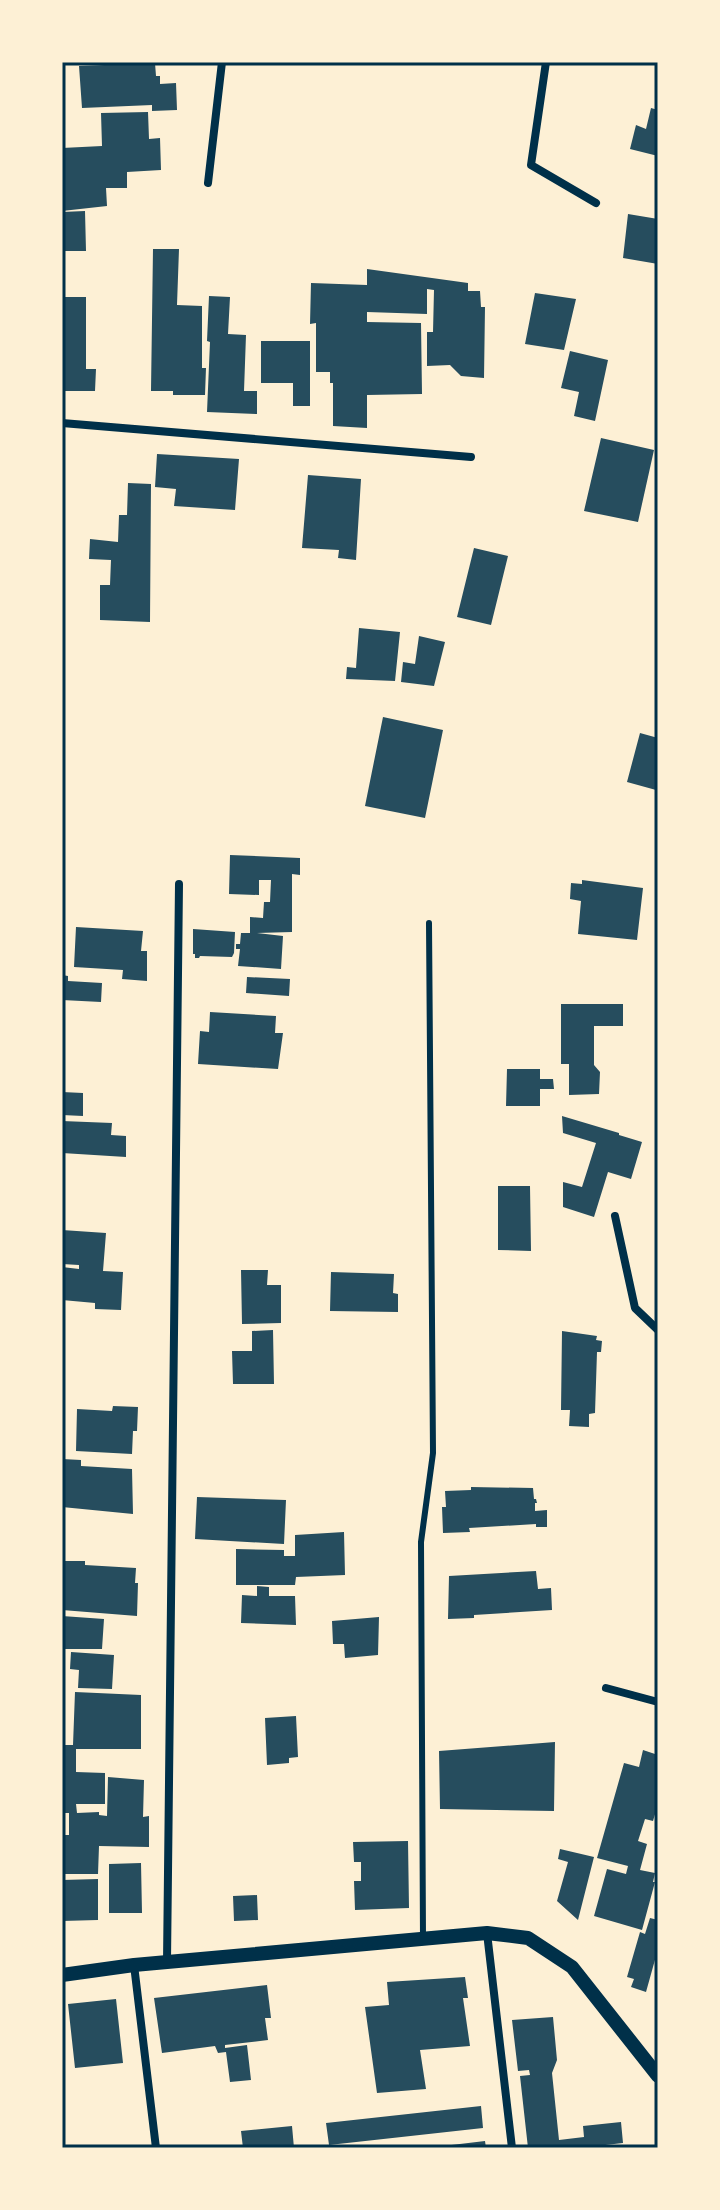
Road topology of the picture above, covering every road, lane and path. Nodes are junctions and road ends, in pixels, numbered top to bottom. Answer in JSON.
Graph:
{"nodes":[{"id":1,"x":222,"y":62,"type":"edge"},
{"id":2,"x":546,"y":62,"type":"edge"},
{"id":3,"x":208,"y":183,"type":"dead end"},
{"id":4,"x":596,"y":203,"type":"dead end"},
{"id":5,"x":62,"y":423,"type":"edge"},
{"id":6,"x":471,"y":457,"type":"dead end"},
{"id":7,"x":179,"y":884,"type":"dead end"},
{"id":8,"x":429,"y":923,"type":"dead end"},
{"id":9,"x":615,"y":1216,"type":"dead end"},
{"id":10,"x":658,"y":1330,"type":"edge"},
{"id":11,"x":606,"y":1688,"type":"dead end"},
{"id":12,"x":658,"y":1702,"type":"edge"},
{"id":13,"x":487,"y":1933,"type":"junction"},
{"id":14,"x":423,"y":1938,"type":"junction"},
{"id":15,"x":167,"y":1962,"type":"junction"},
{"id":16,"x":134,"y":1965,"type":"junction"},
{"id":17,"x":62,"y":1975,"type":"edge"},
{"id":18,"x":658,"y":2076,"type":"edge"},
{"id":19,"x":156,"y":2148,"type":"edge"},
{"id":20,"x":512,"y":2148,"type":"edge"}],
"edges":[{"from":1,"to":3,"type":"street"},
{"from":2,"to":4,"type":"street"},
{"from":5,"to":6,"type":"street"},
{"from":7,"to":15,"type":"street"},
{"from":8,"to":14,"type":"lane"},
{"from":9,"to":10,"type":"street"},
{"from":11,"to":12,"type":"street"},
{"from":13,"to":14,"type":"street"},
{"from":13,"to":18,"type":"street"},
{"from":13,"to":20,"type":"street"},
{"from":14,"to":15,"type":"street"},
{"from":15,"to":16,"type":"street"},
{"from":16,"to":17,"type":"street"},
{"from":16,"to":19,"type":"street"}]}
